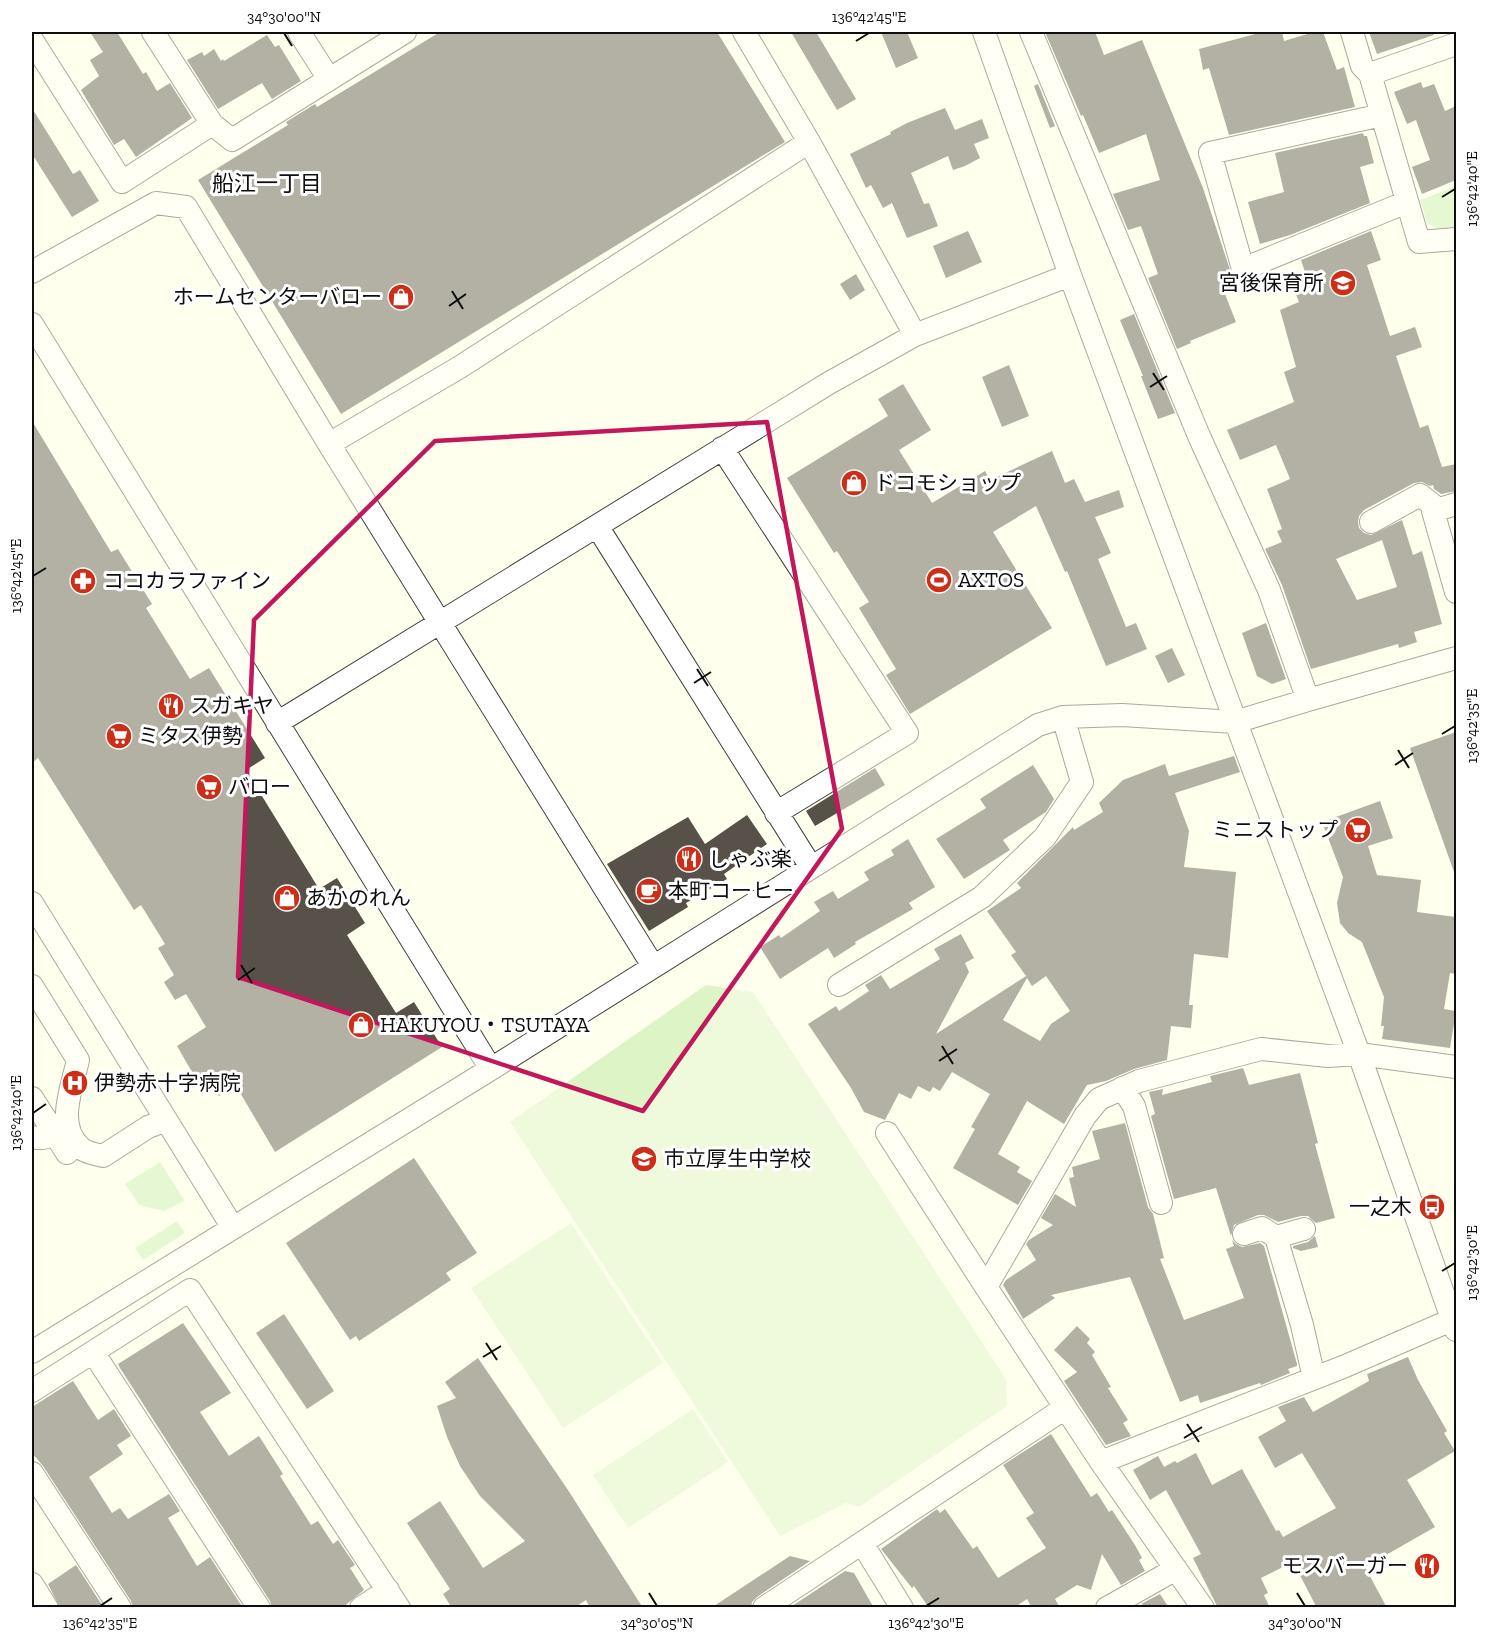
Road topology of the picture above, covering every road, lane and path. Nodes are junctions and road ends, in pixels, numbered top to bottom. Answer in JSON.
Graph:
{"nodes":[{"id":1,"x":153,"y":32,"type":"edge"},
{"id":2,"x":299,"y":32,"type":"edge"},
{"id":3,"x":405,"y":32,"type":"edge"},
{"id":4,"x":744,"y":32,"type":"edge"},
{"id":5,"x":984,"y":32,"type":"edge"},
{"id":6,"x":1031,"y":32,"type":"edge"},
{"id":7,"x":1352,"y":32,"type":"edge"},
{"id":8,"x":32,"y":40,"type":"edge"},
{"id":9,"x":1456,"y":44,"type":"edge"},
{"id":10,"x":1370,"y":74,"type":"junction"},
{"id":11,"x":329,"y":79,"type":"junction"},
{"id":12,"x":1382,"y":115,"type":"junction"},
{"id":13,"x":212,"y":124,"type":"junction"},
{"id":14,"x":809,"y":142,"type":"junction"},
{"id":15,"x":1407,"y":202,"type":"junction"},
{"id":16,"x":1456,"y":239,"type":"edge"},
{"id":17,"x":32,"y":272,"type":"edge"},
{"id":18,"x":1071,"y":275,"type":"junction"},
{"id":19,"x":32,"y":324,"type":"edge"},
{"id":20,"x":915,"y":335,"type":"junction"},
{"id":21,"x":329,"y":444,"type":"junction"},
{"id":22,"x":722,"y":447,"type":"junction"},
{"id":23,"x":1448,"y":507,"type":"edge"},
{"id":24,"x":1371,"y":522,"type":"dead end"},
{"id":25,"x":597,"y":526,"type":"junction"},
{"id":26,"x":1456,"y":592,"type":"edge"},
{"id":27,"x":441,"y":622,"type":"junction"},
{"id":28,"x":1456,"y":658,"type":"edge"},
{"id":29,"x":1308,"y":700,"type":"junction"},
{"id":30,"x":1063,"y":717,"type":"junction"},
{"id":31,"x":1235,"y":722,"type":"junction"},
{"id":32,"x":277,"y":723,"type":"junction"},
{"id":33,"x":776,"y":813,"type":"junction"},
{"id":34,"x":811,"y":867,"type":"junction"},
{"id":35,"x":32,"y":903,"type":"edge"},
{"id":36,"x":654,"y":966,"type":"junction"},
{"id":37,"x":838,"y":985,"type":"dead end"},
{"id":38,"x":32,"y":986,"type":"edge"},
{"id":39,"x":1359,"y":1054,"type":"junction"},
{"id":40,"x":1456,"y":1067,"type":"edge"},
{"id":41,"x":490,"y":1069,"type":"junction"},
{"id":42,"x":72,"y":1087,"type":"junction"},
{"id":43,"x":1122,"y":1088,"type":"junction"},
{"id":44,"x":32,"y":1096,"type":"edge"},
{"id":45,"x":166,"y":1120,"type":"junction"},
{"id":46,"x":60,"y":1124,"type":"junction"},
{"id":47,"x":887,"y":1133,"type":"dead end"},
{"id":48,"x":32,"y":1137,"type":"edge"},
{"id":49,"x":32,"y":1146,"type":"edge"},
{"id":50,"x":71,"y":1159,"type":"junction"},
{"id":51,"x":1161,"y":1203,"type":"dead end"},
{"id":52,"x":232,"y":1228,"type":"junction"},
{"id":53,"x":1304,"y":1229,"type":"dead end"},
{"id":54,"x":1244,"y":1234,"type":"dead end"},
{"id":55,"x":1276,"y":1237,"type":"junction"},
{"id":56,"x":986,"y":1287,"type":"junction"},
{"id":57,"x":1455,"y":1322,"type":"edge"},
{"id":58,"x":32,"y":1352,"type":"edge"},
{"id":59,"x":93,"y":1352,"type":"junction"},
{"id":60,"x":1314,"y":1378,"type":"junction"},
{"id":61,"x":32,"y":1391,"type":"edge"},
{"id":62,"x":1065,"y":1408,"type":"junction"},
{"id":63,"x":1101,"y":1462,"type":"junction"},
{"id":64,"x":32,"y":1473,"type":"edge"},
{"id":65,"x":862,"y":1543,"type":"junction"},
{"id":66,"x":1176,"y":1569,"type":"junction"},
{"id":67,"x":32,"y":1584,"type":"edge"},
{"id":68,"x":394,"y":1599,"type":"edge"},
{"id":69,"x":46,"y":1608,"type":"edge"},
{"id":70,"x":120,"y":1608,"type":"edge"},
{"id":71,"x":259,"y":1608,"type":"edge"},
{"id":72,"x":361,"y":1608,"type":"edge"},
{"id":73,"x":764,"y":1608,"type":"edge"},
{"id":74,"x":902,"y":1608,"type":"edge"},
{"id":75,"x":1107,"y":1608,"type":"edge"},
{"id":76,"x":1203,"y":1608,"type":"edge"}],
"edges":[{"from":1,"to":13,"type":"street"},
{"from":2,"to":11,"type":"street"},
{"from":3,"to":11,"type":"street"},
{"from":4,"to":14,"type":"street"},
{"from":5,"to":18,"type":"street"},
{"from":6,"to":29,"type":"street"},
{"from":7,"to":10,"type":"street"},
{"from":8,"to":13,"type":"street"},
{"from":9,"to":10,"type":"street"},
{"from":10,"to":12,"type":"street"},
{"from":11,"to":13,"type":"street"},
{"from":12,"to":15,"type":"street"},
{"from":12,"to":15,"type":"street"},
{"from":14,"to":20,"type":"street"},
{"from":14,"to":21,"type":"street"},
{"from":15,"to":16,"type":"street"},
{"from":17,"to":21,"type":"street"},
{"from":18,"to":20,"type":"street"},
{"from":18,"to":31,"type":"street"},
{"from":19,"to":32,"type":"street"},
{"from":20,"to":22,"type":"street"},
{"from":21,"to":27,"type":"street"},
{"from":22,"to":25,"type":"street"},
{"from":22,"to":33,"type":"street"},
{"from":23,"to":24,"type":"street"},
{"from":23,"to":26,"type":"street"},
{"from":25,"to":27,"type":"street"},
{"from":25,"to":33,"type":"street"},
{"from":27,"to":32,"type":"street"},
{"from":27,"to":36,"type":"street"},
{"from":28,"to":29,"type":"street"},
{"from":29,"to":31,"type":"street"},
{"from":30,"to":31,"type":"street"},
{"from":30,"to":34,"type":"street"},
{"from":30,"to":37,"type":"street"},
{"from":31,"to":39,"type":"street"},
{"from":32,"to":41,"type":"street"},
{"from":33,"to":34,"type":"street"},
{"from":34,"to":36,"type":"street"},
{"from":35,"to":45,"type":"street"},
{"from":36,"to":41,"type":"street"},
{"from":38,"to":42,"type":"street"},
{"from":39,"to":40,"type":"street"},
{"from":39,"to":43,"type":"street"},
{"from":39,"to":57,"type":"street"},
{"from":41,"to":52,"type":"street"},
{"from":42,"to":44,"type":"street"},
{"from":42,"to":46,"type":"street"},
{"from":43,"to":51,"type":"street"},
{"from":43,"to":56,"type":"street"},
{"from":44,"to":46,"type":"street"},
{"from":45,"to":46,"type":"street"},
{"from":45,"to":50,"type":"street"},
{"from":45,"to":52,"type":"street"},
{"from":46,"to":48,"type":"street"},
{"from":46,"to":50,"type":"street"},
{"from":47,"to":56,"type":"street"},
{"from":49,"to":50,"type":"street"},
{"from":52,"to":58,"type":"street"},
{"from":53,"to":55,"type":"street"},
{"from":54,"to":55,"type":"street"},
{"from":55,"to":60,"type":"street"},
{"from":56,"to":62,"type":"street"},
{"from":57,"to":60,"type":"street"},
{"from":59,"to":61,"type":"street"},
{"from":59,"to":68,"type":"street"},
{"from":59,"to":71,"type":"street"},
{"from":60,"to":63,"type":"street"},
{"from":62,"to":63,"type":"street"},
{"from":62,"to":65,"type":"street"},
{"from":63,"to":66,"type":"street"},
{"from":64,"to":70,"type":"street"},
{"from":65,"to":73,"type":"street"},
{"from":65,"to":74,"type":"street"},
{"from":66,"to":75,"type":"street"},
{"from":66,"to":76,"type":"street"},
{"from":67,"to":69,"type":"street"},
{"from":68,"to":72,"type":"street"}]}
